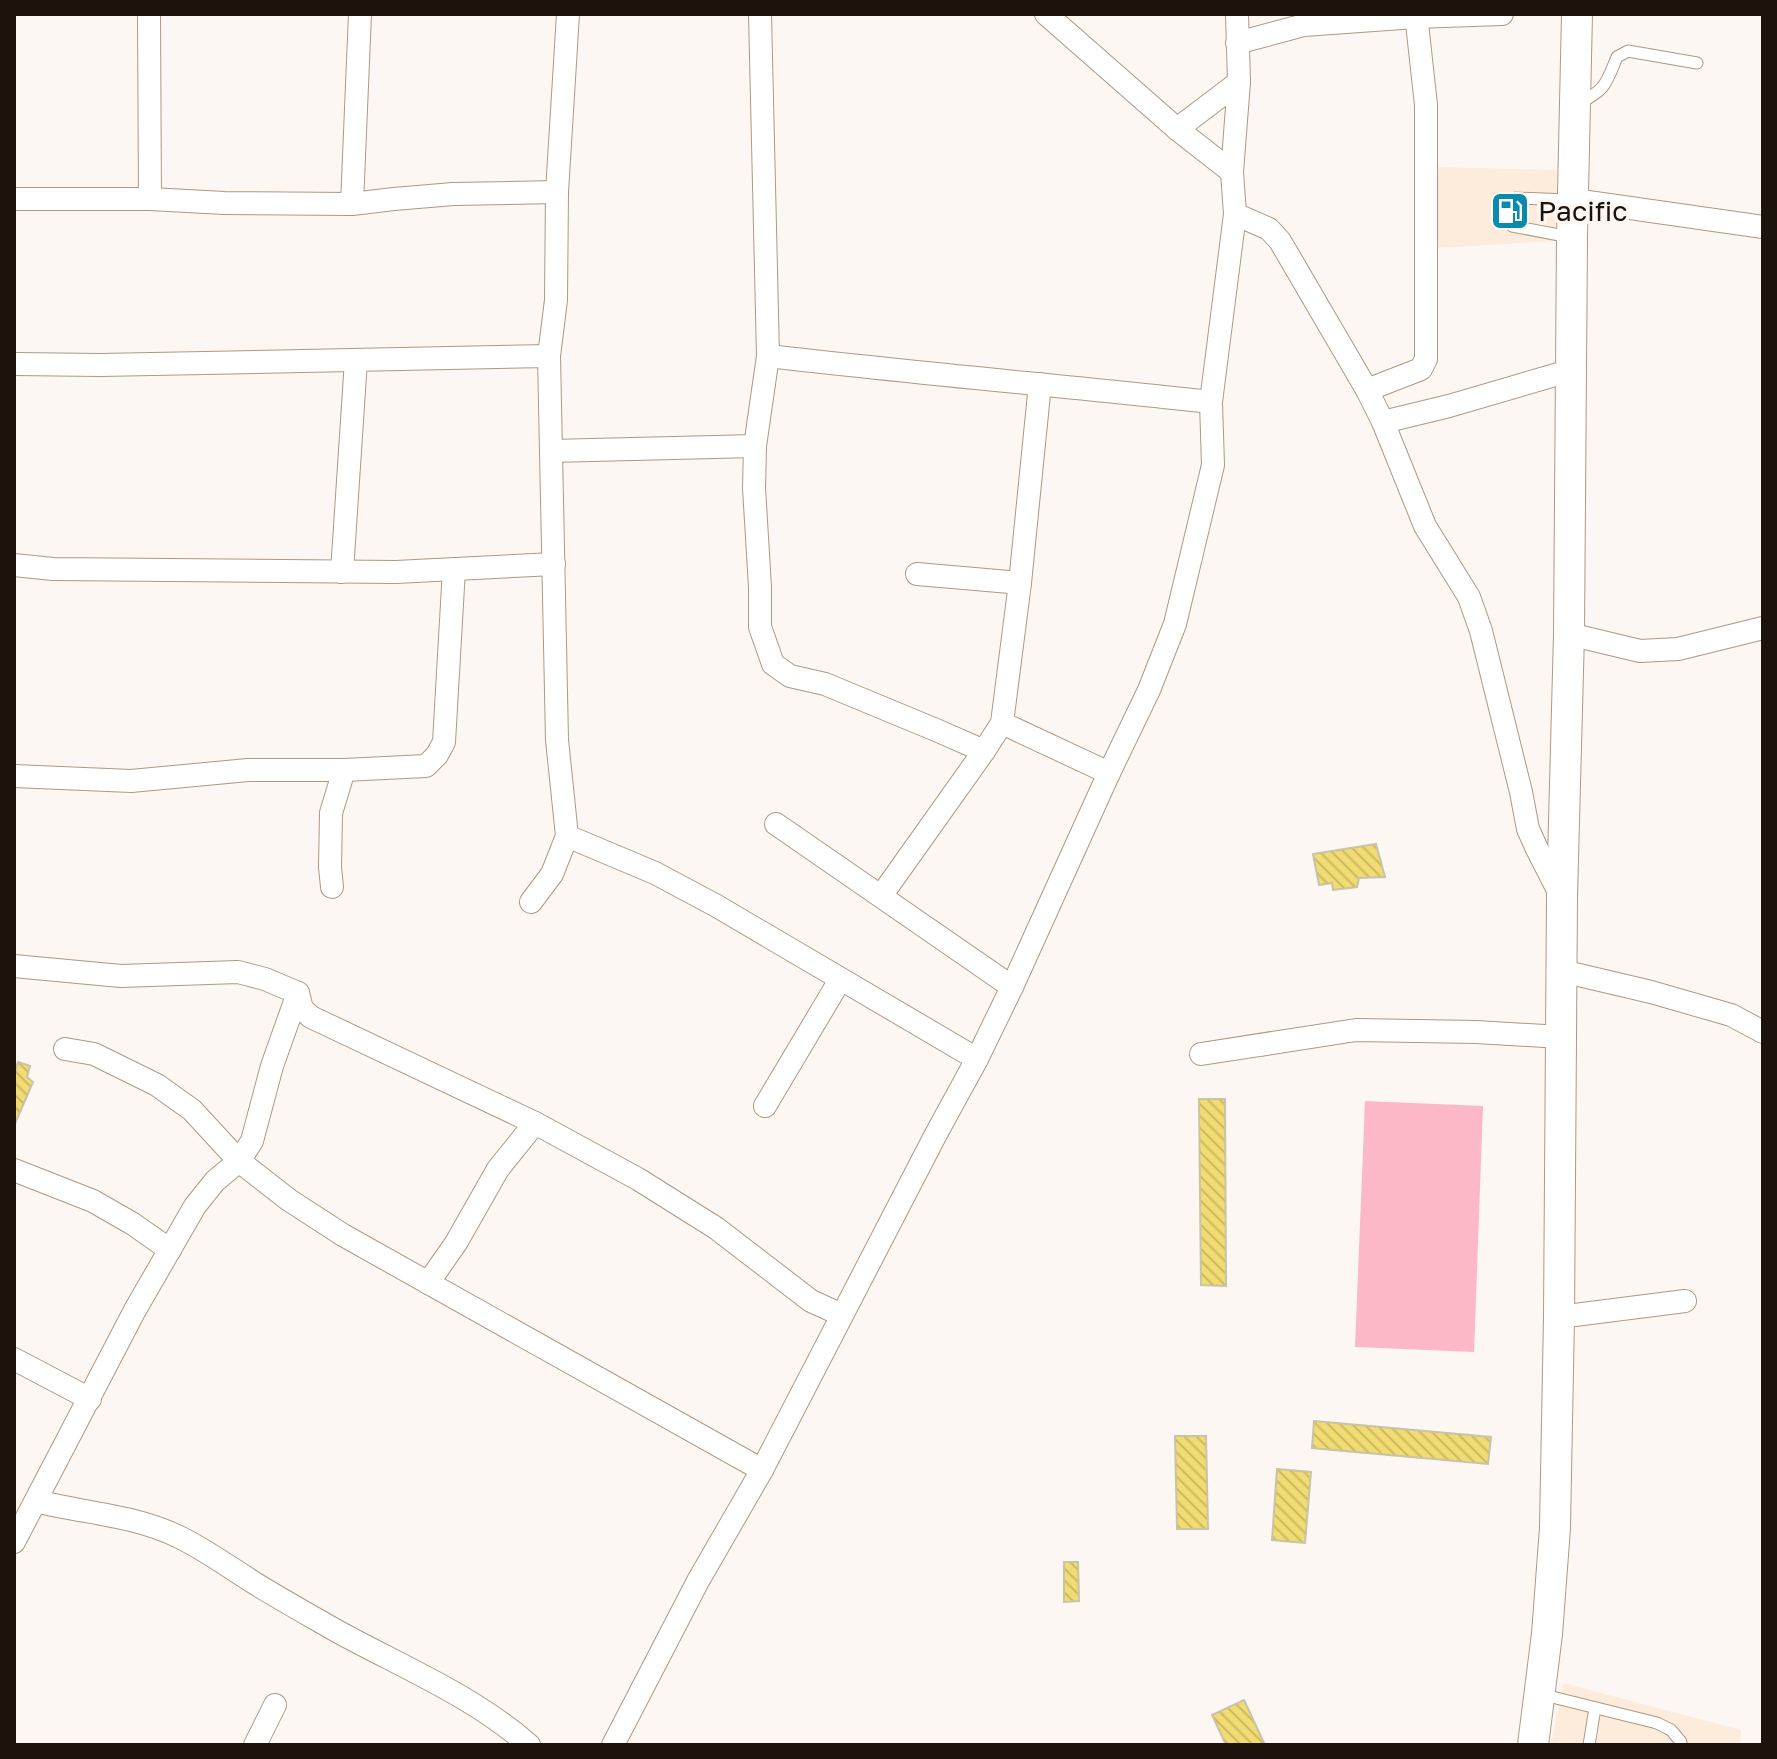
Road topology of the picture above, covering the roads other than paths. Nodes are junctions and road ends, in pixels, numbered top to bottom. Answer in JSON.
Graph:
{"nodes":[{"id":1,"x":149,"y":14,"type":"edge"},
{"id":2,"x":360,"y":14,"type":"edge"},
{"id":3,"x":568,"y":14,"type":"edge"},
{"id":4,"x":760,"y":14,"type":"edge"},
{"id":5,"x":1046,"y":14,"type":"edge"},
{"id":6,"x":1073,"y":14,"type":"edge"},
{"id":7,"x":1237,"y":14,"type":"edge"},
{"id":8,"x":1502,"y":14,"type":"edge"},
{"id":9,"x":1577,"y":14,"type":"edge"},
{"id":10,"x":1416,"y":15,"type":"edge"},
{"id":11,"x":1237,"y":43,"type":"junction"},
{"id":12,"x":1079,"y":45,"type":"junction"},
{"id":13,"x":1697,"y":63,"type":"dead end"},
{"id":14,"x":1239,"y":82,"type":"junction"},
{"id":15,"x":1576,"y":105,"type":"junction"},
{"id":16,"x":1177,"y":129,"type":"junction"},
{"id":17,"x":1232,"y":172,"type":"junction"},
{"id":18,"x":557,"y":192,"type":"junction"},
{"id":19,"x":14,"y":199,"type":"edge"},
{"id":20,"x":150,"y":199,"type":"junction"},
{"id":21,"x":1574,"y":200,"type":"junction"},
{"id":22,"x":352,"y":204,"type":"junction"},
{"id":23,"x":1235,"y":214,"type":"junction"},
{"id":24,"x":1763,"y":227,"type":"edge"},
{"id":25,"x":1572,"y":237,"type":"junction"},
{"id":26,"x":549,"y":356,"type":"junction"},
{"id":27,"x":768,"y":356,"type":"junction"},
{"id":28,"x":356,"y":360,"type":"junction"},
{"id":29,"x":14,"y":364,"type":"edge"},
{"id":30,"x":1572,"y":370,"type":"junction"},
{"id":31,"x":1040,"y":384,"type":"junction"},
{"id":32,"x":1367,"y":390,"type":"junction"},
{"id":33,"x":1211,"y":402,"type":"junction"},
{"id":34,"x":1383,"y":422,"type":"junction"},
{"id":35,"x":755,"y":446,"type":"junction"},
{"id":36,"x":551,"y":451,"type":"junction"},
{"id":37,"x":554,"y":564,"type":"junction"},
{"id":38,"x":14,"y":565,"type":"edge"},
{"id":39,"x":454,"y":569,"type":"junction"},
{"id":40,"x":342,"y":572,"type":"junction"},
{"id":41,"x":917,"y":574,"type":"dead end"},
{"id":42,"x":1020,"y":583,"type":"junction"},
{"id":43,"x":1763,"y":628,"type":"edge"},
{"id":44,"x":1569,"y":634,"type":"junction"},
{"id":45,"x":1002,"y":723,"type":"junction"},
{"id":46,"x":984,"y":751,"type":"junction"},
{"id":47,"x":344,"y":770,"type":"junction"},
{"id":48,"x":1109,"y":773,"type":"junction"},
{"id":49,"x":14,"y":776,"type":"edge"},
{"id":50,"x":776,"y":824,"type":"dead end"},
{"id":51,"x":567,"y":836,"type":"junction"},
{"id":52,"x":332,"y":887,"type":"dead end"},
{"id":53,"x":881,"y":896,"type":"junction"},
{"id":54,"x":1562,"y":897,"type":"junction"},
{"id":55,"x":531,"y":902,"type":"dead end"},
{"id":56,"x":14,"y":966,"type":"edge"},
{"id":57,"x":1562,"y":971,"type":"junction"},
{"id":58,"x":840,"y":980,"type":"junction"},
{"id":59,"x":1012,"y":987,"type":"junction"},
{"id":60,"x":298,"y":993,"type":"junction"},
{"id":61,"x":1763,"y":1032,"type":"edge"},
{"id":62,"x":1561,"y":1037,"type":"junction"},
{"id":63,"x":65,"y":1049,"type":"dead end"},
{"id":64,"x":1201,"y":1054,"type":"dead end"},
{"id":65,"x":977,"y":1059,"type":"junction"},
{"id":66,"x":765,"y":1106,"type":"dead end"},
{"id":67,"x":535,"y":1123,"type":"junction"},
{"id":68,"x":239,"y":1161,"type":"junction"},
{"id":69,"x":14,"y":1170,"type":"edge"},
{"id":70,"x":170,"y":1250,"type":"junction"},
{"id":71,"x":428,"y":1283,"type":"junction"},
{"id":72,"x":1685,"y":1301,"type":"dead end"},
{"id":73,"x":842,"y":1315,"type":"junction"},
{"id":74,"x":1559,"y":1317,"type":"junction"},
{"id":75,"x":14,"y":1359,"type":"edge"},
{"id":76,"x":90,"y":1399,"type":"junction"},
{"id":77,"x":762,"y":1470,"type":"junction"},
{"id":78,"x":36,"y":1501,"type":"junction"},
{"id":79,"x":14,"y":1542,"type":"edge"},
{"id":80,"x":1539,"y":1694,"type":"junction"},
{"id":81,"x":275,"y":1705,"type":"dead end"},
{"id":82,"x":1595,"y":1708,"type":"junction"},
{"id":83,"x":255,"y":1745,"type":"edge"},
{"id":84,"x":529,"y":1745,"type":"edge"},
{"id":85,"x":613,"y":1745,"type":"edge"},
{"id":86,"x":1533,"y":1745,"type":"edge"},
{"id":87,"x":1589,"y":1745,"type":"edge"},
{"id":88,"x":1681,"y":1745,"type":"edge"}],
"edges":[{"from":1,"to":20,"type":"street"},
{"from":2,"to":22,"type":"street"},
{"from":3,"to":18,"type":"street"},
{"from":4,"to":27,"type":"street"},
{"from":5,"to":12,"type":"street"},
{"from":6,"to":12,"type":"street"},
{"from":7,"to":11,"type":"street"},
{"from":8,"to":10,"type":"street"},
{"from":9,"to":15,"type":"main road"},
{"from":10,"to":11,"type":"street"},
{"from":10,"to":32,"type":"street"},
{"from":11,"to":14,"type":"street"},
{"from":12,"to":16,"type":"street"},
{"from":13,"to":15,"type":"lane"},
{"from":14,"to":16,"type":"street"},
{"from":14,"to":17,"type":"street"},
{"from":15,"to":21,"type":"main road"},
{"from":16,"to":17,"type":"street"},
{"from":17,"to":23,"type":"street"},
{"from":18,"to":22,"type":"street"},
{"from":18,"to":26,"type":"street"},
{"from":19,"to":20,"type":"street"},
{"from":20,"to":22,"type":"street"},
{"from":21,"to":24,"type":"street"},
{"from":21,"to":25,"type":"main road"},
{"from":21,"to":25,"type":"lane"},
{"from":23,"to":32,"type":"street"},
{"from":23,"to":33,"type":"street"},
{"from":25,"to":30,"type":"main road"},
{"from":26,"to":28,"type":"street"},
{"from":26,"to":36,"type":"street"},
{"from":27,"to":31,"type":"street"},
{"from":27,"to":35,"type":"street"},
{"from":28,"to":29,"type":"street"},
{"from":28,"to":40,"type":"street"},
{"from":30,"to":34,"type":"street"},
{"from":30,"to":44,"type":"main road"},
{"from":31,"to":33,"type":"street"},
{"from":31,"to":42,"type":"street"},
{"from":32,"to":34,"type":"street"},
{"from":33,"to":48,"type":"street"},
{"from":34,"to":54,"type":"street"},
{"from":35,"to":36,"type":"street"},
{"from":35,"to":46,"type":"street"},
{"from":36,"to":37,"type":"street"},
{"from":37,"to":39,"type":"street"},
{"from":37,"to":51,"type":"street"},
{"from":38,"to":40,"type":"street"},
{"from":39,"to":40,"type":"street"},
{"from":39,"to":47,"type":"street"},
{"from":41,"to":42,"type":"street"},
{"from":42,"to":45,"type":"street"},
{"from":43,"to":44,"type":"street"},
{"from":44,"to":54,"type":"main road"},
{"from":45,"to":46,"type":"street"},
{"from":45,"to":48,"type":"street"},
{"from":46,"to":53,"type":"street"},
{"from":47,"to":49,"type":"street"},
{"from":47,"to":52,"type":"street"},
{"from":48,"to":59,"type":"street"},
{"from":50,"to":53,"type":"street"},
{"from":51,"to":55,"type":"street"},
{"from":51,"to":58,"type":"street"},
{"from":53,"to":59,"type":"street"},
{"from":54,"to":57,"type":"main road"},
{"from":56,"to":60,"type":"street"},
{"from":57,"to":61,"type":"street"},
{"from":57,"to":62,"type":"main road"},
{"from":58,"to":65,"type":"street"},
{"from":58,"to":66,"type":"street"},
{"from":59,"to":65,"type":"street"},
{"from":60,"to":67,"type":"street"},
{"from":60,"to":68,"type":"street"},
{"from":62,"to":64,"type":"street"},
{"from":62,"to":74,"type":"main road"},
{"from":63,"to":68,"type":"street"},
{"from":65,"to":73,"type":"street"},
{"from":67,"to":71,"type":"street"},
{"from":67,"to":73,"type":"street"},
{"from":68,"to":70,"type":"street"},
{"from":68,"to":71,"type":"street"},
{"from":69,"to":70,"type":"street"},
{"from":70,"to":76,"type":"street"},
{"from":71,"to":77,"type":"street"},
{"from":72,"to":74,"type":"street"},
{"from":73,"to":77,"type":"street"},
{"from":74,"to":80,"type":"main road"},
{"from":75,"to":76,"type":"street"},
{"from":76,"to":78,"type":"street"},
{"from":77,"to":85,"type":"street"},
{"from":78,"to":79,"type":"street"},
{"from":78,"to":84,"type":"street"},
{"from":80,"to":82,"type":"lane"},
{"from":80,"to":86,"type":"main road"},
{"from":81,"to":83,"type":"street"},
{"from":82,"to":87,"type":"lane"},
{"from":82,"to":88,"type":"lane"}]}
